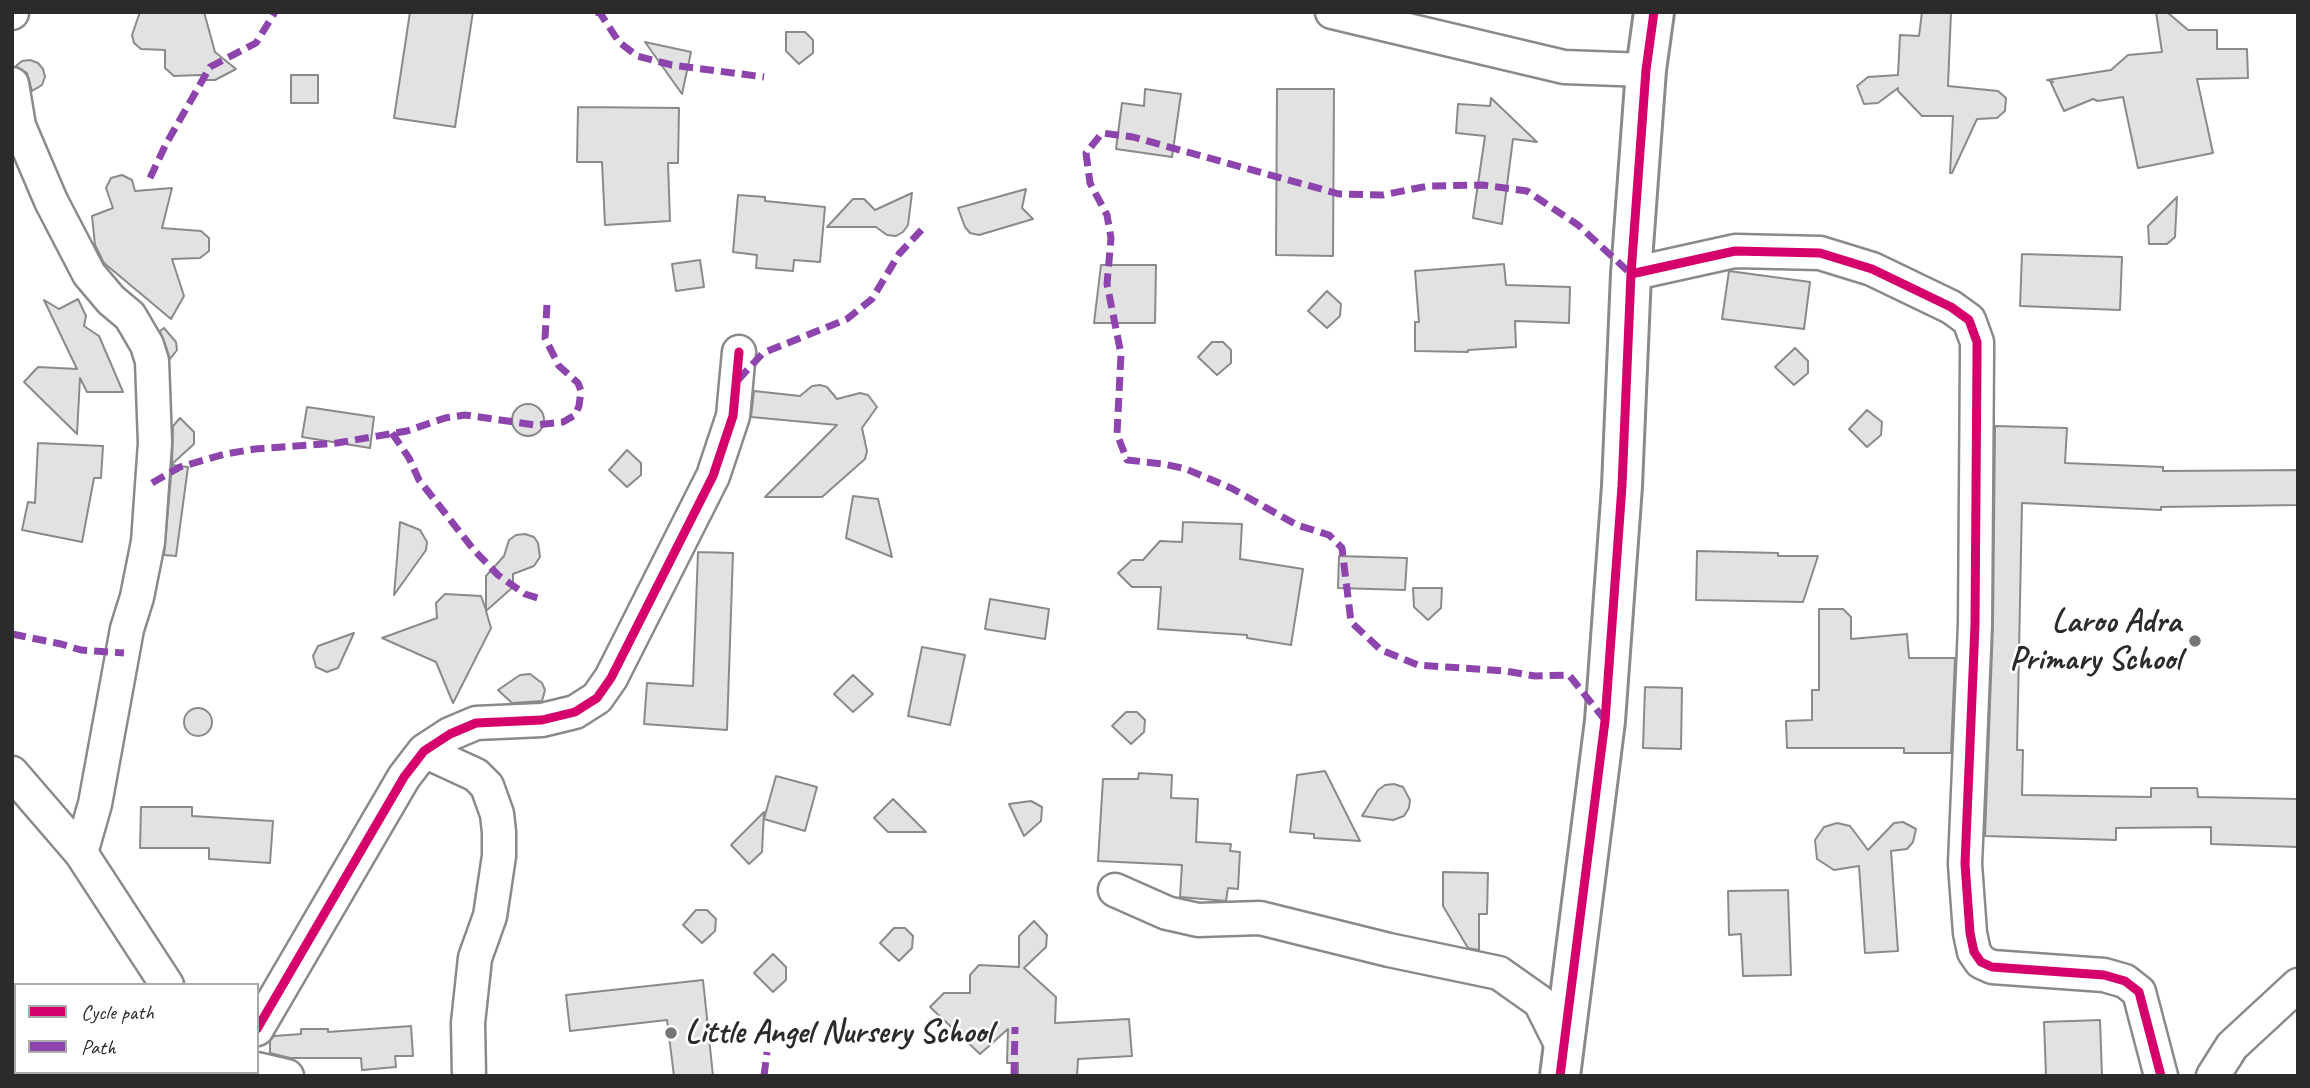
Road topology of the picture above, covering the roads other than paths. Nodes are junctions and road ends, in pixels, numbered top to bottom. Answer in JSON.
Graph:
{"nodes":[{"id":1,"x":1332,"y":12,"type":"edge"},
{"id":2,"x":1654,"y":12,"type":"edge"},
{"id":3,"x":1646,"y":70,"type":"junction"},
{"id":4,"x":12,"y":84,"type":"edge"},
{"id":5,"x":1631,"y":274,"type":"junction"},
{"id":6,"x":739,"y":352,"type":"dead end"},
{"id":7,"x":424,"y":751,"type":"junction"},
{"id":8,"x":12,"y":773,"type":"edge"},
{"id":9,"x":81,"y":853,"type":"junction"},
{"id":10,"x":1115,"y":890,"type":"dead end"},
{"id":11,"x":166,"y":983,"type":"edge"},
{"id":12,"x":2298,"y":985,"type":"edge"},
{"id":13,"x":259,"y":1026,"type":"edge"},
{"id":14,"x":1562,"y":1063,"type":"edge"},
{"id":15,"x":259,"y":1069,"type":"edge"},
{"id":16,"x":287,"y":1076,"type":"edge"},
{"id":17,"x":469,"y":1076,"type":"edge"},
{"id":18,"x":2161,"y":1076,"type":"edge"},
{"id":19,"x":2213,"y":1076,"type":"edge"}],
"edges":[{"from":1,"to":3,"type":"street"},
{"from":2,"to":3,"type":"street"},
{"from":3,"to":5,"type":"street"},
{"from":4,"to":9,"type":"street"},
{"from":5,"to":14,"type":"street"},
{"from":5,"to":18,"type":"street"},
{"from":6,"to":7,"type":"street"},
{"from":7,"to":13,"type":"street"},
{"from":7,"to":17,"type":"street"},
{"from":8,"to":9,"type":"street"},
{"from":9,"to":11,"type":"street"},
{"from":10,"to":14,"type":"street"},
{"from":12,"to":19,"type":"street"},
{"from":15,"to":16,"type":"street"}]}
